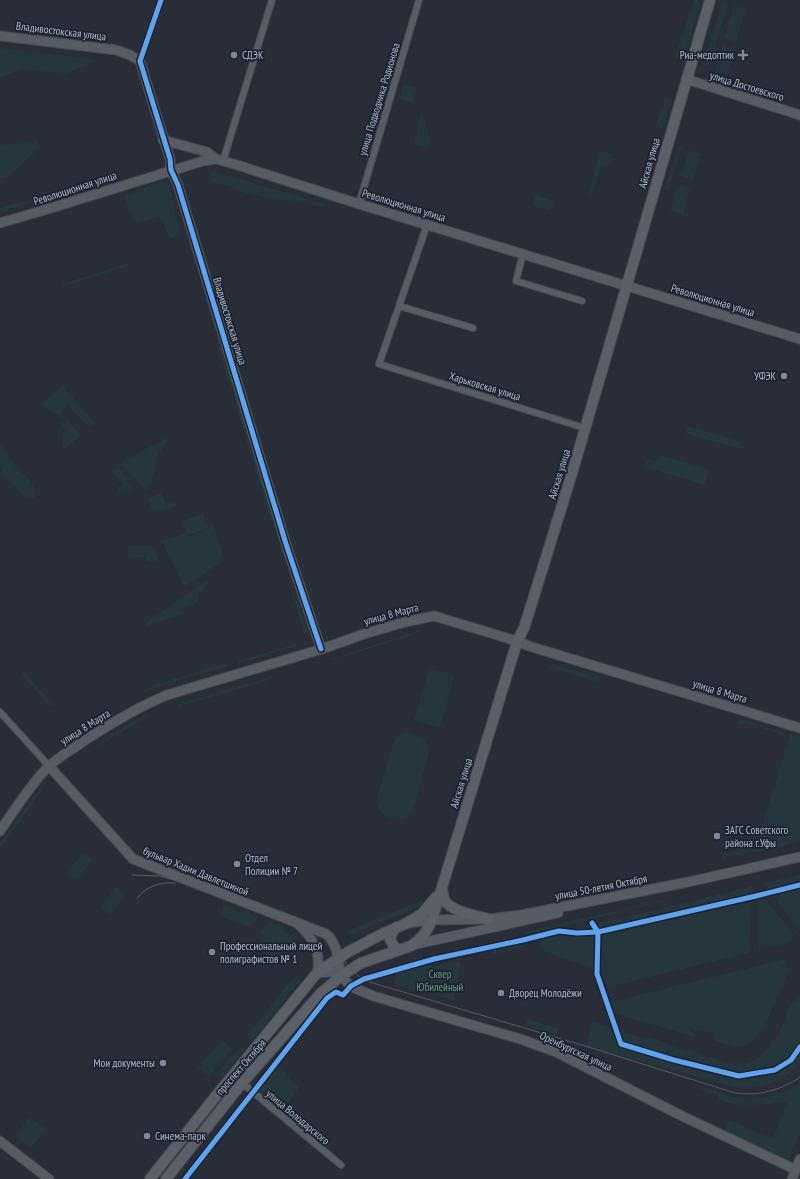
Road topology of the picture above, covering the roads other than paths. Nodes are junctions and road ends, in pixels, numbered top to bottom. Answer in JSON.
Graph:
{"nodes":[{"id":1,"x":161,"y":0,"type":"edge"},
{"id":2,"x":272,"y":0,"type":"edge"},
{"id":3,"x":419,"y":0,"type":"edge"},
{"id":4,"x":710,"y":0,"type":"edge"},
{"id":5,"x":0,"y":36,"type":"edge"},
{"id":6,"x":140,"y":61,"type":"junction"},
{"id":7,"x":686,"y":80,"type":"junction"},
{"id":8,"x":800,"y":115,"type":"edge"},
{"id":9,"x":163,"y":140,"type":"junction"},
{"id":10,"x":219,"y":160,"type":"junction"},
{"id":11,"x":171,"y":170,"type":"junction"},
{"id":12,"x":359,"y":204,"type":"junction"},
{"id":13,"x":0,"y":223,"type":"edge"},
{"id":14,"x":427,"y":225,"type":"junction"},
{"id":15,"x":523,"y":254,"type":"junction"},
{"id":16,"x":626,"y":286,"type":"junction"},
{"id":17,"x":582,"y":301,"type":"dead end"},
{"id":18,"x":399,"y":306,"type":"junction"},
{"id":19,"x":473,"y":328,"type":"dead end"},
{"id":20,"x":800,"y":339,"type":"edge"},
{"id":21,"x":585,"y":428,"type":"junction"},
{"id":22,"x":517,"y":642,"type":"junction"},
{"id":23,"x":321,"y":649,"type":"junction"},
{"id":24,"x":0,"y":712,"type":"edge"},
{"id":25,"x":800,"y":728,"type":"edge"},
{"id":26,"x":49,"y":766,"type":"junction"},
{"id":27,"x":0,"y":831,"type":"edge"},
{"id":28,"x":800,"y":857,"type":"edge"},
{"id":29,"x":442,"y":889,"type":"junction"},
{"id":30,"x":607,"y":899,"type":"junction"},
{"id":31,"x":489,"y":919,"type":"junction"},
{"id":32,"x":432,"y":920,"type":"junction"},
{"id":33,"x":294,"y":921,"type":"junction"},
{"id":34,"x":402,"y":925,"type":"junction"},
{"id":35,"x":411,"y":946,"type":"junction"},
{"id":36,"x":398,"y":949,"type":"junction"},
{"id":37,"x":338,"y":958,"type":"junction"},
{"id":38,"x":317,"y":973,"type":"junction"},
{"id":39,"x":341,"y":976,"type":"junction"},
{"id":40,"x":276,"y":1022,"type":"junction"},
{"id":41,"x":288,"y":1032,"type":"junction"},
{"id":42,"x":242,"y":1083,"type":"junction"},
{"id":43,"x":0,"y":1141,"type":"edge"},
{"id":44,"x":800,"y":1159,"type":"edge"},
{"id":45,"x":341,"y":1166,"type":"dead end"},
{"id":46,"x":794,"y":1175,"type":"edge"},
{"id":47,"x":49,"y":1179,"type":"edge"},
{"id":48,"x":150,"y":1179,"type":"edge"},
{"id":49,"x":166,"y":1179,"type":"edge"}],
"edges":[{"from":1,"to":6,"type":"street"},
{"from":2,"to":10,"type":"street"},
{"from":3,"to":12,"type":"street","name":"улица Подводника Родионова"},
{"from":4,"to":7,"type":"main road","name":"Айская улица"},
{"from":5,"to":6,"type":"main road","name":"Владивостокская улица"},
{"from":6,"to":9,"type":"main road","name":"Владивостокская улица"},
{"from":7,"to":8,"type":"main road","name":"улица Достоевского"},
{"from":7,"to":16,"type":"main road","name":"Айская улица"},
{"from":9,"to":10,"type":"main road"},
{"from":9,"to":11,"type":"main road","name":"Владивостокская улица"},
{"from":10,"to":11,"type":"main road","name":"Революционная улица"},
{"from":10,"to":12,"type":"main road","name":"Революционная улица"},
{"from":11,"to":13,"type":"main road","name":"Революционная улица"},
{"from":11,"to":23,"type":"main road","name":"Владивостокская улица"},
{"from":12,"to":14,"type":"main road","name":"Революционная улица"},
{"from":14,"to":15,"type":"main road","name":"Революционная улица"},
{"from":14,"to":18,"type":"street"},
{"from":15,"to":16,"type":"main road","name":"Революционная улица"},
{"from":15,"to":17,"type":"street"},
{"from":16,"to":20,"type":"main road","name":"Революционная улица"},
{"from":16,"to":21,"type":"main road","name":"Айская улица"},
{"from":18,"to":19,"type":"street"},
{"from":18,"to":21,"type":"street","name":"Харьковская улица"},
{"from":21,"to":22,"type":"main road","name":"Айская улица"},
{"from":22,"to":23,"type":"main road","name":"улица 8 Марта"},
{"from":22,"to":25,"type":"main road","name":"улица 8 Марта"},
{"from":22,"to":29,"type":"main road","name":"Айская улица"},
{"from":23,"to":26,"type":"main road","name":"улица 8 Марта"},
{"from":24,"to":26,"type":"street","name":"бульвар Хадии Давлетшиной"},
{"from":26,"to":27,"type":"main road","name":"улица 8 Марта"},
{"from":26,"to":33,"type":"main road","name":"бульвар Хадии Давлетшиной"},
{"from":28,"to":30,"type":"main road","name":"улица 50-летия Октября"},
{"from":29,"to":31,"type":"main road"},
{"from":29,"to":32,"type":"main road","name":"Айская улица"},
{"from":29,"to":34,"type":"main road","name":"улица 50-летия Октября"},
{"from":30,"to":31,"type":"main road","name":"улица 50-летия Октября"},
{"from":30,"to":35,"type":"main road"},
{"from":31,"to":32,"type":"main road","name":"улица 50-летия Октября"},
{"from":32,"to":34,"type":"main road","name":"улица 50-летия Октября"},
{"from":32,"to":35,"type":"main road","name":"Айская улица"},
{"from":33,"to":37,"type":"main road","name":"бульвар Хадии Давлетшиной"},
{"from":33,"to":38,"type":"main road"},
{"from":34,"to":36,"type":"main road"},
{"from":34,"to":37,"type":"main road","name":"улица 50-летия Октября"},
{"from":35,"to":36,"type":"main road"},
{"from":36,"to":39,"type":"main road"},
{"from":37,"to":38,"type":"main road","name":"улица 50-летия Октября"},
{"from":37,"to":39,"type":"main road","name":"бульвар Хадии Давлетшиной"},
{"from":38,"to":39,"type":"main road","name":"Оренбургская улица"},
{"from":38,"to":40,"type":"main road","name":"проспект Октября"},
{"from":39,"to":41,"type":"main road","name":"проспект Октября"},
{"from":39,"to":46,"type":"main road","name":"Оренбургская улица"},
{"from":40,"to":41,"type":"main road"},
{"from":40,"to":48,"type":"main road","name":"проспект Октября"},
{"from":41,"to":42,"type":"main road","name":"проспект Октября"},
{"from":42,"to":45,"type":"street","name":"улица Володарского"},
{"from":42,"to":49,"type":"main road","name":"проспект Октября"},
{"from":43,"to":47,"type":"main road"},
{"from":44,"to":46,"type":"main road"}]}
